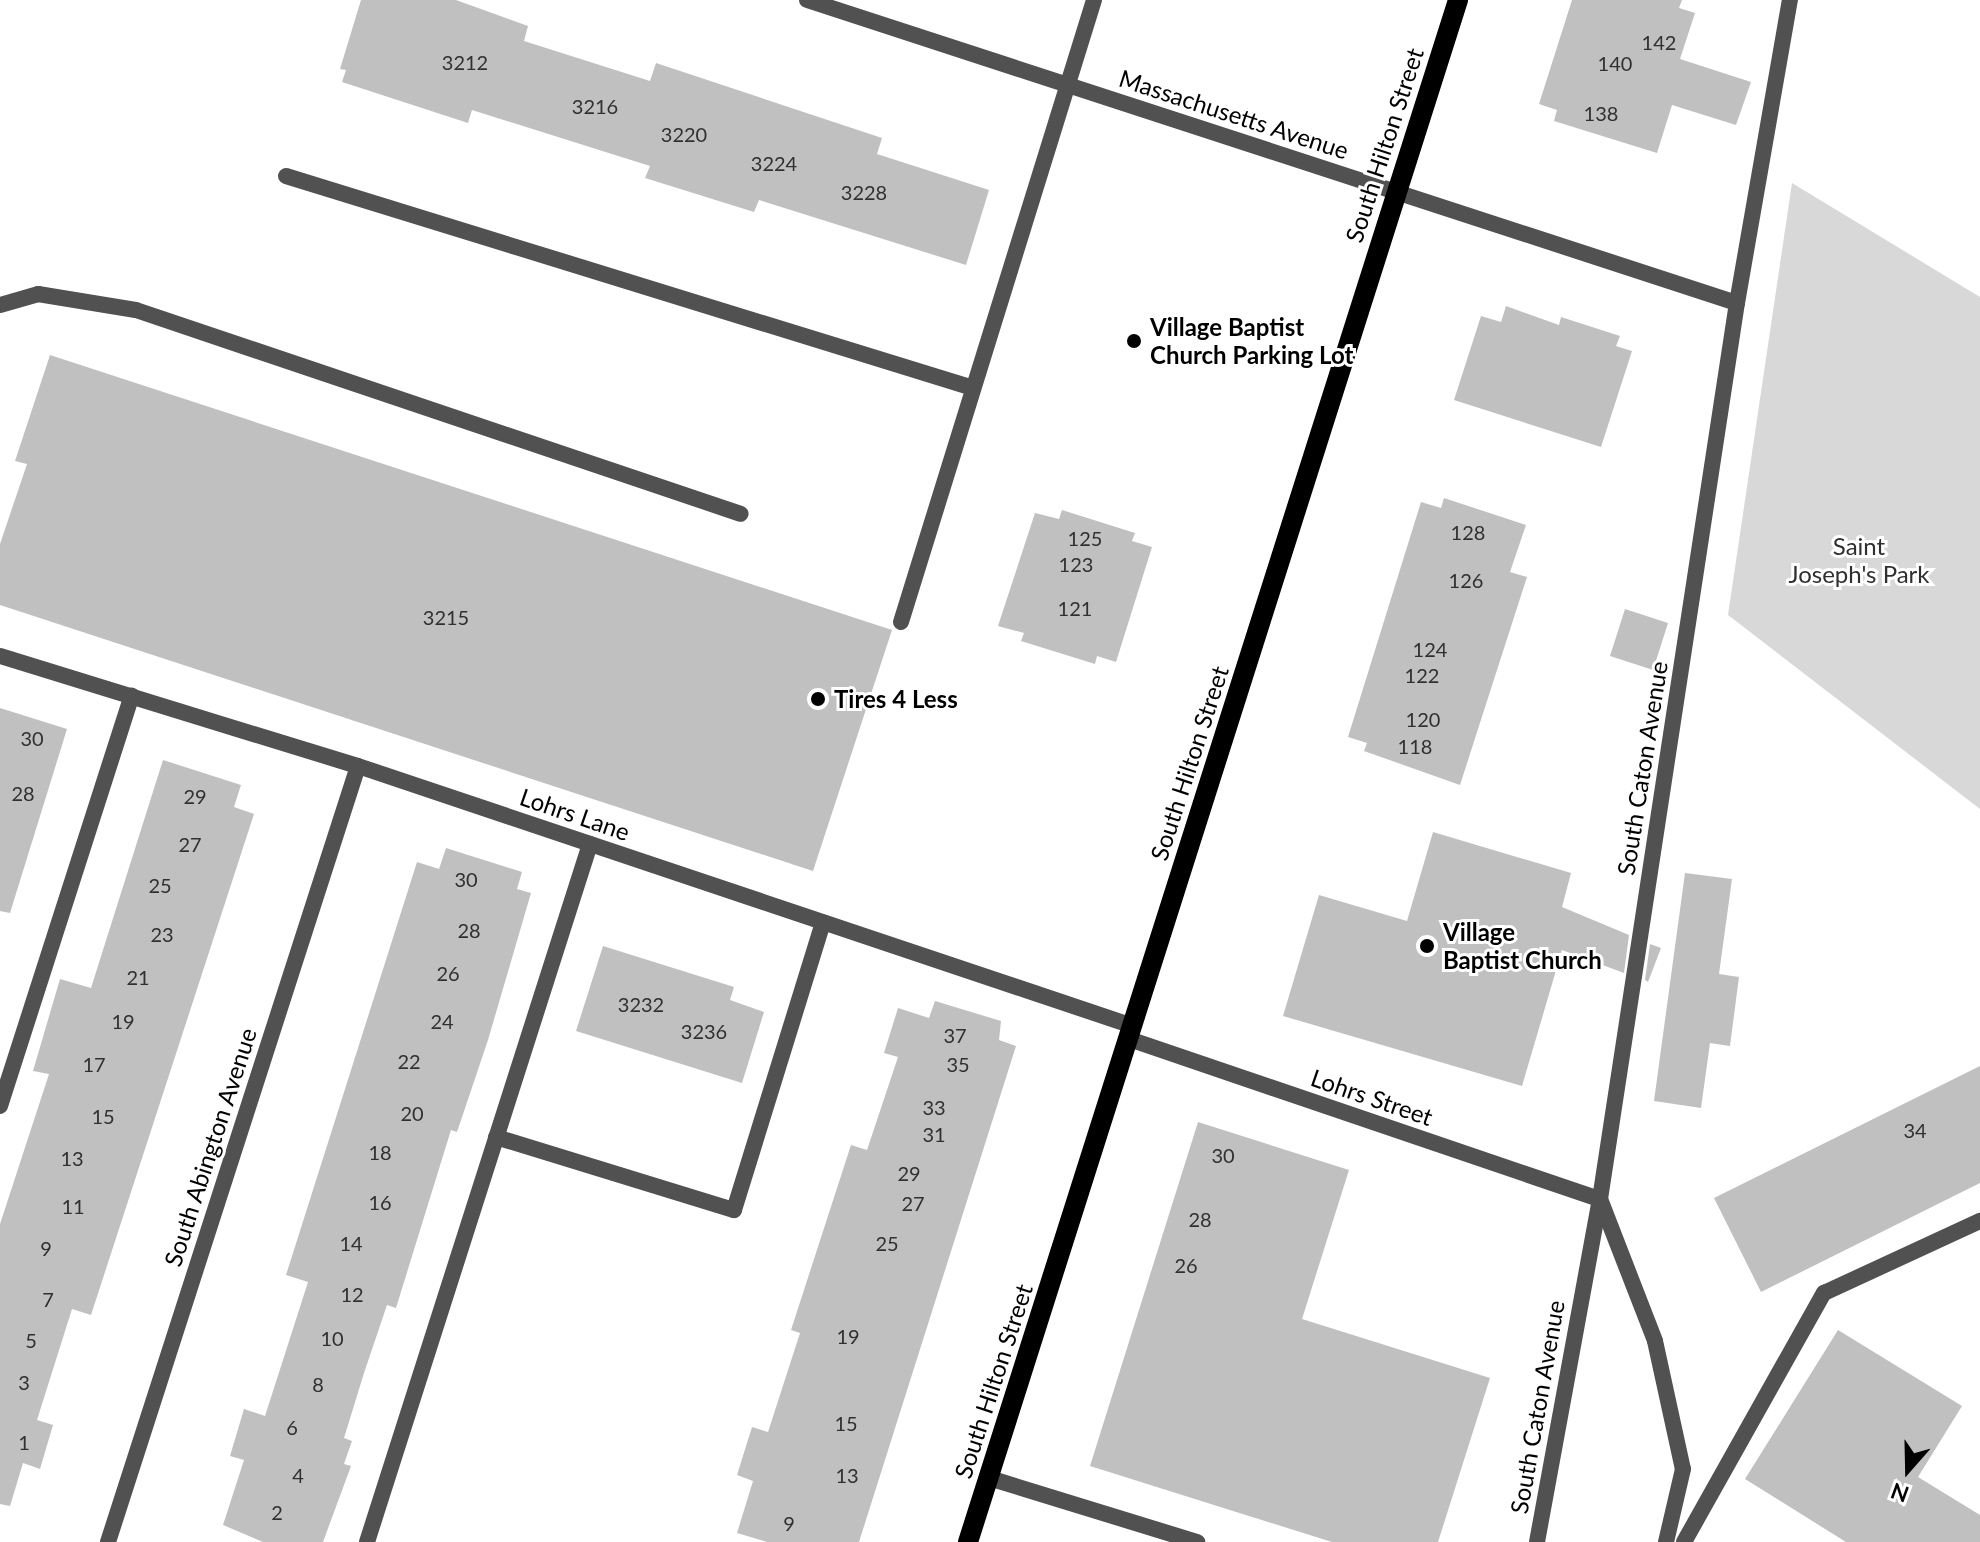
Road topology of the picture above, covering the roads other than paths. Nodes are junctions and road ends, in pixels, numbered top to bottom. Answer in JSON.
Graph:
{"nodes":[{"id":1,"x":807,"y":0,"type":"edge"},
{"id":2,"x":1094,"y":0,"type":"edge"},
{"id":3,"x":1458,"y":0,"type":"edge"},
{"id":4,"x":1790,"y":0,"type":"edge"},
{"id":5,"x":1067,"y":84,"type":"junction"},
{"id":6,"x":286,"y":176,"type":"dead end"},
{"id":7,"x":1396,"y":192,"type":"junction"},
{"id":8,"x":1737,"y":303,"type":"junction"},
{"id":9,"x":0,"y":305,"type":"edge"},
{"id":10,"x":973,"y":388,"type":"junction"},
{"id":11,"x":741,"y":514,"type":"dead end"},
{"id":12,"x":901,"y":622,"type":"dead end"},
{"id":13,"x":0,"y":656,"type":"edge"},
{"id":14,"x":132,"y":696,"type":"junction"},
{"id":15,"x":358,"y":766,"type":"junction"},
{"id":16,"x":590,"y":844,"type":"junction"},
{"id":17,"x":823,"y":922,"type":"junction"},
{"id":18,"x":1131,"y":1033,"type":"junction"},
{"id":19,"x":0,"y":1106,"type":"edge"},
{"id":20,"x":496,"y":1137,"type":"junction"},
{"id":21,"x":1600,"y":1199,"type":"junction"},
{"id":22,"x":1980,"y":1221,"type":"edge"},
{"id":23,"x":989,"y":1478,"type":"junction"},
{"id":24,"x":108,"y":1542,"type":"edge"},
{"id":25,"x":367,"y":1542,"type":"edge"},
{"id":26,"x":968,"y":1542,"type":"edge"},
{"id":27,"x":1197,"y":1542,"type":"edge"},
{"id":28,"x":1537,"y":1542,"type":"edge"},
{"id":29,"x":1666,"y":1542,"type":"edge"},
{"id":30,"x":1684,"y":1542,"type":"edge"}],
"edges":[{"from":1,"to":5,"type":"street","name":"Massachusetts Avenue"},
{"from":2,"to":5,"type":"street"},
{"from":3,"to":7,"type":"main road","name":"South Hilton Street"},
{"from":4,"to":8,"type":"street","name":"South Caton Avenue"},
{"from":5,"to":7,"type":"street","name":"Massachusetts Avenue"},
{"from":5,"to":10,"type":"street"},
{"from":6,"to":10,"type":"street"},
{"from":7,"to":8,"type":"street","name":"Massachusetts Avenue"},
{"from":7,"to":18,"type":"main road","name":"South Hilton Street"},
{"from":8,"to":21,"type":"street","name":"South Caton Avenue"},
{"from":9,"to":11,"type":"street"},
{"from":10,"to":12,"type":"street"},
{"from":13,"to":14,"type":"street","name":"Lohrs Lane"},
{"from":14,"to":15,"type":"street","name":"Lohrs Lane"},
{"from":14,"to":19,"type":"street"},
{"from":15,"to":16,"type":"street","name":"Lohrs Lane"},
{"from":15,"to":24,"type":"street","name":"South Abington Avenue"},
{"from":16,"to":17,"type":"street","name":"Lohrs Lane"},
{"from":16,"to":20,"type":"street"},
{"from":17,"to":18,"type":"street","name":"Lohrs Lane"},
{"from":17,"to":20,"type":"street"},
{"from":18,"to":21,"type":"street","name":"Lohrs Street"},
{"from":18,"to":23,"type":"main road","name":"South Hilton Street"},
{"from":20,"to":25,"type":"street"},
{"from":21,"to":28,"type":"street","name":"South Caton Avenue"},
{"from":21,"to":29,"type":"street"},
{"from":22,"to":30,"type":"street"},
{"from":23,"to":26,"type":"main road","name":"South Hilton Street"},
{"from":23,"to":27,"type":"street"}]}
